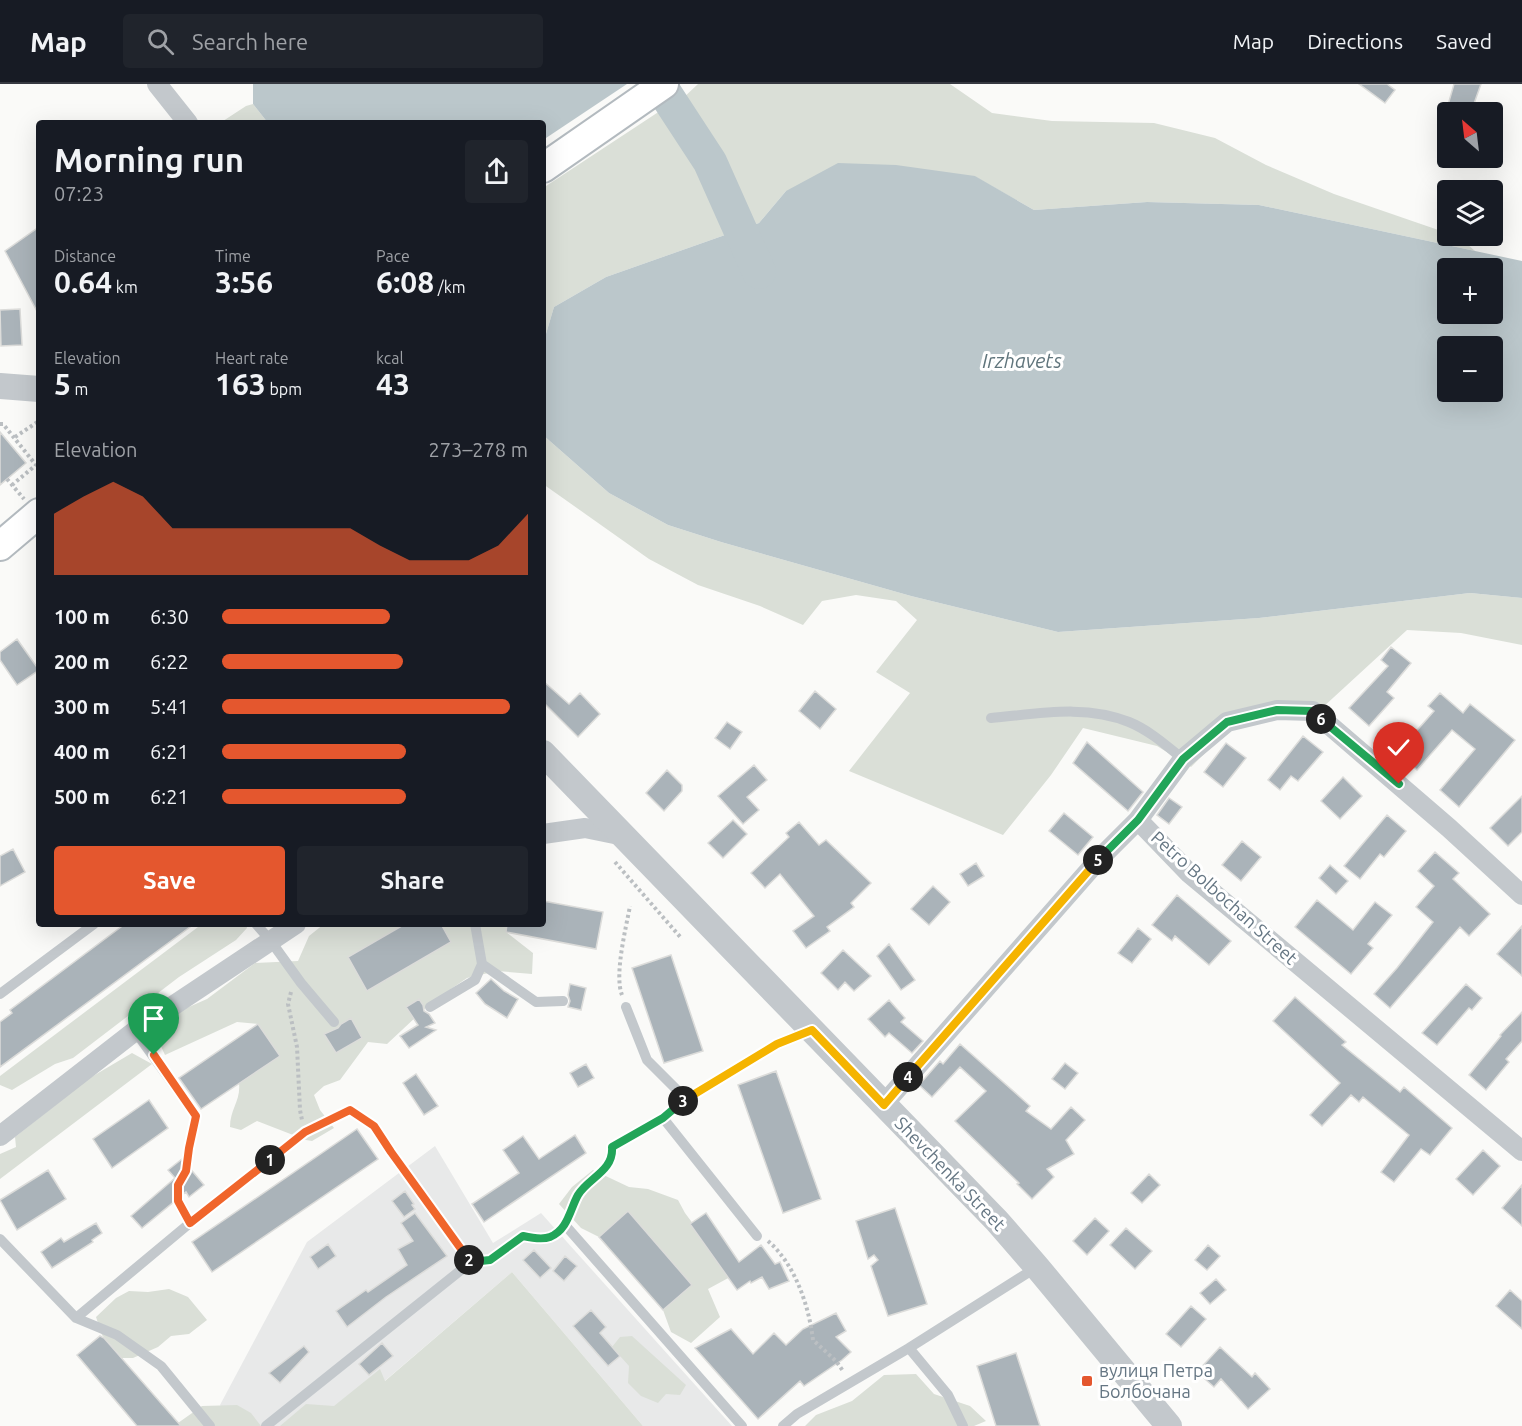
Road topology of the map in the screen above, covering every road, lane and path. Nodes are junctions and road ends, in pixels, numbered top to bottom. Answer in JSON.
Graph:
{"nodes":[{"id":1,"x":157,"y":84,"type":"edge"},
{"id":2,"x":664,"y":84,"type":"edge"},
{"id":3,"x":186,"y":120,"type":"edge"},
{"id":4,"x":546,"y":166,"type":"edge"},
{"id":5,"x":0,"y":386,"type":"edge"},
{"id":6,"x":36,"y":389,"type":"edge"},
{"id":7,"x":36,"y":423,"type":"edge"},
{"id":8,"x":0,"y":424,"type":"edge"},
{"id":9,"x":15,"y":437,"type":"junction"},
{"id":10,"x":7,"y":479,"type":"dead end"},
{"id":11,"x":36,"y":516,"type":"edge"},
{"id":12,"x":0,"y":546,"type":"edge"},
{"id":13,"x":991,"y":718,"type":"dead end"},
{"id":14,"x":546,"y":756,"type":"edge"},
{"id":15,"x":1183,"y":759,"type":"junction"},
{"id":16,"x":1138,"y":820,"type":"junction"},
{"id":17,"x":585,"y":828,"type":"junction"},
{"id":18,"x":546,"y":834,"type":"edge"},
{"id":19,"x":624,"y":836,"type":"junction"},
{"id":20,"x":1522,"y":895,"type":"edge"},
{"id":21,"x":630,"y":906,"type":"dead end"},
{"id":22,"x":90,"y":927,"type":"edge"},
{"id":23,"x":259,"y":927,"type":"edge"},
{"id":24,"x":291,"y":927,"type":"edge"},
{"id":25,"x":476,"y":927,"type":"edge"},
{"id":26,"x":682,"y":939,"type":"dead end"},
{"id":27,"x":270,"y":940,"type":"junction"},
{"id":28,"x":482,"y":964,"type":"junction"},
{"id":29,"x":302,"y":983,"type":"junction"},
{"id":30,"x":0,"y":994,"type":"edge"},
{"id":31,"x":563,"y":1001,"type":"dead end"},
{"id":32,"x":430,"y":1007,"type":"dead end"},
{"id":33,"x":626,"y":1007,"type":"joint"},
{"id":34,"x":334,"y":1022,"type":"dead end"},
{"id":35,"x":812,"y":1030,"type":"junction"},
{"id":36,"x":135,"y":1031,"type":"junction"},
{"id":37,"x":686,"y":1099,"type":"junction"},
{"id":38,"x":884,"y":1105,"type":"junction"},
{"id":39,"x":196,"y":1116,"type":"joint"},
{"id":40,"x":663,"y":1118,"type":"junction"},
{"id":41,"x":2,"y":1132,"type":"edge"},
{"id":42,"x":305,"y":1132,"type":"junction"},
{"id":43,"x":612,"y":1147,"type":"joint"},
{"id":44,"x":1522,"y":1151,"type":"edge"},
{"id":45,"x":190,"y":1223,"type":"junction"},
{"id":46,"x":565,"y":1225,"type":"junction"},
{"id":47,"x":757,"y":1236,"type":"joint"},
{"id":48,"x":0,"y":1239,"type":"edge"},
{"id":49,"x":471,"y":1262,"type":"junction"},
{"id":50,"x":1037,"y":1267,"type":"junction"},
{"id":51,"x":76,"y":1318,"type":"junction"},
{"id":52,"x":909,"y":1348,"type":"junction"},
{"id":53,"x":851,"y":1383,"type":"junction"},
{"id":54,"x":210,"y":1426,"type":"edge"},
{"id":55,"x":266,"y":1426,"type":"edge"},
{"id":56,"x":742,"y":1426,"type":"edge"},
{"id":57,"x":783,"y":1426,"type":"edge"},
{"id":58,"x":963,"y":1426,"type":"edge"},
{"id":59,"x":1169,"y":1426,"type":"edge"}],
"edges":[{"from":1,"to":3,"type":"street"},
{"from":2,"to":4,"type":"main road"},
{"from":5,"to":6,"type":"street"},
{"from":7,"to":9,"type":"path"},
{"from":8,"to":9,"type":"path"},
{"from":9,"to":10,"type":"path"},
{"from":11,"to":12,"type":"main road"},
{"from":13,"to":15,"type":"lane"},
{"from":14,"to":19,"type":"street","name":"Shevchenka Street"},
{"from":15,"to":16,"type":"street"},
{"from":15,"to":20,"type":"street"},
{"from":16,"to":38,"type":"street","name":"Petro Bolbochan Street"},
{"from":16,"to":44,"type":"street","name":"Petro Bolbochan Street"},
{"from":17,"to":18,"type":"street"},
{"from":17,"to":19,"type":"street"},
{"from":17,"to":26,"type":"path"},
{"from":19,"to":35,"type":"street","name":"Shevchenka Street"},
{"from":21,"to":33,"type":"path"},
{"from":22,"to":30,"type":"lane"},
{"from":23,"to":27,"type":"lane"},
{"from":24,"to":27,"type":"street"},
{"from":25,"to":28,"type":"lane"},
{"from":27,"to":29,"type":"lane"},
{"from":27,"to":36,"type":"street"},
{"from":28,"to":31,"type":"lane"},
{"from":28,"to":32,"type":"lane"},
{"from":29,"to":34,"type":"lane"},
{"from":29,"to":42,"type":"path"},
{"from":33,"to":37,"type":"lane"},
{"from":35,"to":37,"type":"lane"},
{"from":35,"to":38,"type":"street","name":"Shevchenka Street"},
{"from":36,"to":39,"type":"lane"},
{"from":36,"to":41,"type":"street"},
{"from":37,"to":40,"type":"lane"},
{"from":38,"to":50,"type":"street","name":"Shevchenka Street"},
{"from":39,"to":45,"type":"path"},
{"from":40,"to":43,"type":"lane"},
{"from":40,"to":47,"type":"lane"},
{"from":42,"to":45,"type":"lane"},
{"from":42,"to":49,"type":"lane"},
{"from":43,"to":46,"type":"path"},
{"from":45,"to":51,"type":"lane"},
{"from":46,"to":49,"type":"path"},
{"from":46,"to":56,"type":"lane"},
{"from":47,"to":53,"type":"path"},
{"from":48,"to":51,"type":"lane"},
{"from":49,"to":55,"type":"lane"},
{"from":50,"to":52,"type":"lane"},
{"from":50,"to":59,"type":"street","name":"Shevchenka Street"},
{"from":51,"to":54,"type":"lane"},
{"from":52,"to":53,"type":"lane"},
{"from":52,"to":58,"type":"lane"},
{"from":53,"to":57,"type":"lane"}]}
